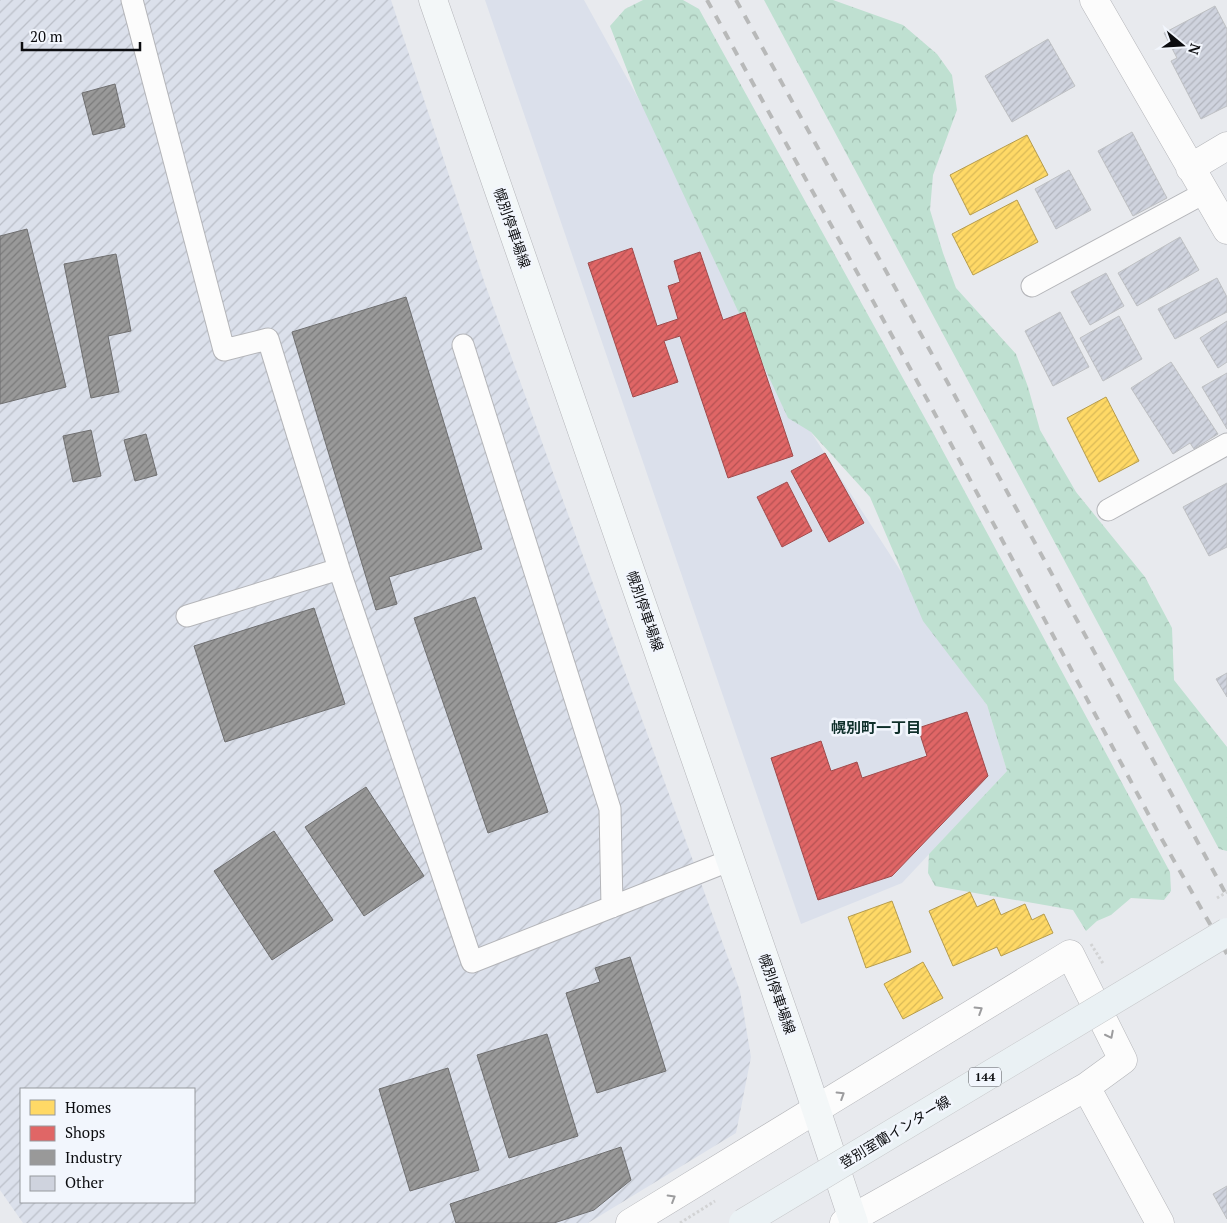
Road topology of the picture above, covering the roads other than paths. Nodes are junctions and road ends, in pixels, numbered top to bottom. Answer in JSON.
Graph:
{"nodes":[{"id":1,"x":132,"y":0,"type":"edge"},
{"id":2,"x":433,"y":0,"type":"edge"},
{"id":3,"x":1094,"y":0,"type":"edge"},
{"id":4,"x":1227,"y":146,"type":"edge"},
{"id":5,"x":1190,"y":168,"type":"junction"},
{"id":6,"x":1206,"y":192,"type":"junction"},
{"id":7,"x":1227,"y":230,"type":"edge"},
{"id":8,"x":1032,"y":286,"type":"dead end"},
{"id":9,"x":462,"y":345,"type":"dead end"},
{"id":10,"x":1227,"y":444,"type":"edge"},
{"id":11,"x":1108,"y":510,"type":"dead end"},
{"id":12,"x":339,"y":569,"type":"junction"},
{"id":13,"x":187,"y":616,"type":"dead end"},
{"id":14,"x":731,"y":860,"type":"junction"},
{"id":15,"x":612,"y":908,"type":"junction"},
{"id":16,"x":1227,"y":932,"type":"edge"},
{"id":17,"x":1086,"y":1087,"type":"junction"},
{"id":18,"x":817,"y":1110,"type":"junction"},
{"id":19,"x":850,"y":1221,"type":"edge"},
{"id":20,"x":630,"y":1223,"type":"edge"},
{"id":21,"x":744,"y":1223,"type":"edge"},
{"id":22,"x":1160,"y":1223,"type":"edge"}],
"edges":[{"from":1,"to":12,"type":"lane"},
{"from":2,"to":14,"type":"main road","name":"幌別停車場線"},
{"from":3,"to":5,"type":"street"},
{"from":4,"to":5,"type":"street"},
{"from":5,"to":6,"type":"street"},
{"from":6,"to":7,"type":"street"},
{"from":6,"to":8,"type":"lane"},
{"from":9,"to":15,"type":"lane"},
{"from":10,"to":11,"type":"lane"},
{"from":12,"to":13,"type":"lane"},
{"from":12,"to":15,"type":"lane"},
{"from":14,"to":15,"type":"lane"},
{"from":14,"to":18,"type":"main road","name":"幌別停車場線"},
{"from":16,"to":21,"type":"main road","name":"登別室蘭インター線","number":"144","bridge":true},
{"from":18,"to":17,"type":"street","one_way":true},
{"from":17,"to":19,"type":"street"},
{"from":17,"to":22,"type":"street"},
{"from":18,"to":19,"type":"main road","name":"幌別停車場線"},
{"from":20,"to":18,"type":"street","one_way":true}]}
